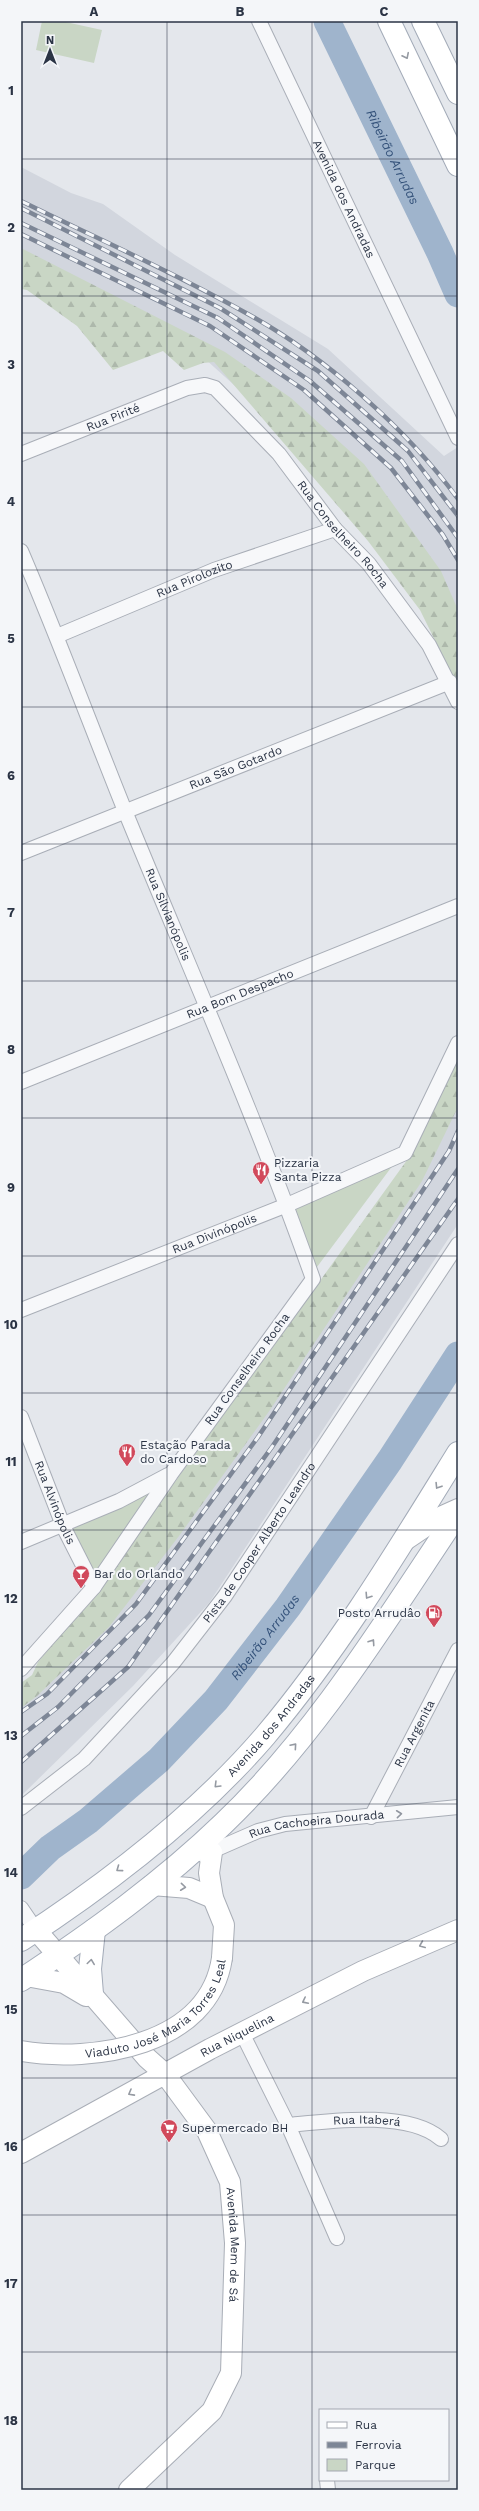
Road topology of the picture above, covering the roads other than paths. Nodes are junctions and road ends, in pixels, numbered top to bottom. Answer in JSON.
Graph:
{"nodes":[{"id":1,"x":259,"y":21,"type":"edge"},
{"id":2,"x":388,"y":21,"type":"edge"},
{"id":3,"x":423,"y":21,"type":"edge"},
{"id":4,"x":458,"y":93,"type":"edge"},
{"id":5,"x":458,"y":165,"type":"edge"},
{"id":6,"x":205,"y":385,"type":"joint"},
{"id":7,"x":458,"y":438,"type":"edge"},
{"id":8,"x":21,"y":454,"type":"edge"},
{"id":9,"x":335,"y":529,"type":"junction"},
{"id":10,"x":21,"y":551,"type":"edge"},
{"id":11,"x":57,"y":636,"type":"junction"},
{"id":12,"x":450,"y":682,"type":"junction"},
{"id":13,"x":458,"y":702,"type":"edge"},
{"id":14,"x":125,"y":811,"type":"junction"},
{"id":15,"x":21,"y":853,"type":"edge"},
{"id":16,"x":458,"y":906,"type":"edge"},
{"id":17,"x":208,"y":1006,"type":"junction"},
{"id":18,"x":458,"y":1043,"type":"edge"},
{"id":19,"x":21,"y":1082,"type":"edge"},
{"id":20,"x":287,"y":1206,"type":"junction"},
{"id":21,"x":458,"y":1244,"type":"edge"},
{"id":22,"x":313,"y":1279,"type":"joint"},
{"id":23,"x":21,"y":1310,"type":"edge"},
{"id":24,"x":21,"y":1417,"type":"edge"},
{"id":25,"x":458,"y":1453,"type":"edge"},
{"id":26,"x":171,"y":1474,"type":"junction"},
{"id":27,"x":458,"y":1508,"type":"edge"},
{"id":28,"x":458,"y":1513,"type":"edge"},
{"id":29,"x":63,"y":1524,"type":"junction"},
{"id":30,"x":458,"y":1534,"type":"edge"},
{"id":31,"x":21,"y":1542,"type":"edge"},
{"id":32,"x":404,"y":1542,"type":"junction"},
{"id":33,"x":438,"y":1543,"type":"junction"},
{"id":34,"x":94,"y":1587,"type":"junction"},
{"id":35,"x":458,"y":1650,"type":"edge"},
{"id":36,"x":21,"y":1669,"type":"edge"},
{"id":37,"x":21,"y":1808,"type":"edge"},
{"id":38,"x":458,"y":1808,"type":"edge"},
{"id":39,"x":371,"y":1817,"type":"junction"},
{"id":40,"x":224,"y":1824,"type":"junction"},
{"id":41,"x":212,"y":1852,"type":"junction"},
{"id":42,"x":181,"y":1861,"type":"junction"},
{"id":43,"x":152,"y":1885,"type":"junction"},
{"id":44,"x":213,"y":1898,"type":"junction"},
{"id":45,"x":21,"y":1908,"type":"edge"},
{"id":46,"x":94,"y":1930,"type":"junction"},
{"id":47,"x":457,"y":1932,"type":"edge"},
{"id":48,"x":29,"y":1935,"type":"edge"},
{"id":49,"x":60,"y":1956,"type":"junction"},
{"id":50,"x":24,"y":1978,"type":"edge"},
{"id":51,"x":95,"y":1999,"type":"junction"},
{"id":52,"x":242,"y":2033,"type":"junction"},
{"id":53,"x":21,"y":2051,"type":"edge"},
{"id":54,"x":165,"y":2074,"type":"junction"},
{"id":55,"x":288,"y":2125,"type":"junction"},
{"id":56,"x":441,"y":2139,"type":"dead end"},
{"id":57,"x":21,"y":2153,"type":"edge"},
{"id":58,"x":337,"y":2238,"type":"dead end"},
{"id":59,"x":129,"y":2490,"type":"edge"}],
"edges":[{"from":1,"to":7,"type":"street","name":"Avenida dos Andradas"},
{"from":2,"to":5,"type":"main road","one_way":true},
{"from":3,"to":4,"type":"main road"},
{"from":6,"to":8,"type":"street","name":"Rua Pirité"},
{"from":6,"to":9,"type":"street","name":"Rua Conselheiro Rocha"},
{"from":9,"to":11,"type":"street","name":"Rua Pirolozito"},
{"from":9,"to":12,"type":"street","name":"Rua Conselheiro Rocha"},
{"from":10,"to":11,"type":"street","name":"Rua Silvianópolis"},
{"from":11,"to":14,"type":"street","name":"Rua Silvianópolis"},
{"from":12,"to":13,"type":"street","name":"Rua Conselheiro Rocha"},
{"from":12,"to":14,"type":"street","name":"Rua São Gotardo"},
{"from":14,"to":15,"type":"street","name":"Rua São Gotardo"},
{"from":14,"to":17,"type":"street","name":"Rua Silvianópolis"},
{"from":16,"to":17,"type":"street","name":"Rua Bom Despacho"},
{"from":17,"to":19,"type":"street","name":"Rua Bom Despacho"},
{"from":17,"to":20,"type":"street","name":"Rua Silvianópolis"},
{"from":18,"to":20,"type":"street","name":"Rua Divinópolis"},
{"from":20,"to":22,"type":"street","name":"Rua Silvianópolis"},
{"from":20,"to":23,"type":"street","name":"Rua Divinópolis"},
{"from":21,"to":37,"type":"street","name":"Pista de Cooper Alberto Leandro"},
{"from":22,"to":26,"type":"street","name":"Rua Conselheiro Rocha"},
{"from":24,"to":29,"type":"street","name":"Rua Alvinópolis"},
{"from":25,"to":32,"type":"main road","name":"Avenida dos Andradas","one_way":true},
{"from":26,"to":29,"type":"street"},
{"from":26,"to":34,"type":"street","name":"Rua Conselheiro Rocha"},
{"from":27,"to":32,"type":"street"},
{"from":28,"to":33,"type":"main road"},
{"from":29,"to":31,"type":"street"},
{"from":29,"to":34,"type":"street","name":"Rua Alvinópolis"},
{"from":30,"to":33,"type":"street"},
{"from":32,"to":48,"type":"main road","name":"Avenida dos Andradas","one_way":true},
{"from":40,"to":33,"type":"main road","one_way":true},
{"from":34,"to":36,"type":"street","name":"Rua Conselheiro Rocha"},
{"from":35,"to":39,"type":"street","name":"Rua Argenita"},
{"from":39,"to":38,"type":"street","name":"Rua Cachoeira Dourada","one_way":true},
{"from":39,"to":41,"type":"street","name":"Rua Cachoeira Dourada"},
{"from":40,"to":41,"type":"main road"},
{"from":40,"to":42,"type":"main road"},
{"from":41,"to":42,"type":"street","name":"Rua Cachoeira Dourada"},
{"from":41,"to":44,"type":"street","name":"Viaduto José Maria Torres Leal"},
{"from":42,"to":43,"type":"main road"},
{"from":43,"to":44,"type":"street","one_way":true},
{"from":43,"to":46,"type":"main road"},
{"from":44,"to":53,"type":"street","name":"Viaduto José Maria Torres Leal","bridge":true},
{"from":45,"to":48,"type":"street"},
{"from":46,"to":49,"type":"main road"},
{"from":51,"to":46,"type":"main road","one_way":true},
{"from":47,"to":52,"type":"street","name":"Rua Niquelina","one_way":true},
{"from":48,"to":49,"type":"street","name":"Avenida Mem de Sá"},
{"from":49,"to":50,"type":"main road"},
{"from":49,"to":51,"type":"street","name":"Avenida Mem de Sá"},
{"from":50,"to":51,"type":"street","name":"Avenida Mem de Sá"},
{"from":51,"to":54,"type":"street","name":"Avenida Mem de Sá"},
{"from":52,"to":54,"type":"street","name":"Rua Niquelina"},
{"from":52,"to":55,"type":"street"},
{"from":54,"to":57,"type":"street","name":"Rua Niquelina","one_way":true},
{"from":54,"to":59,"type":"street","name":"Avenida Mem de Sá"},
{"from":55,"to":56,"type":"street","name":"Rua Itaberá"},
{"from":55,"to":58,"type":"street"}]}
